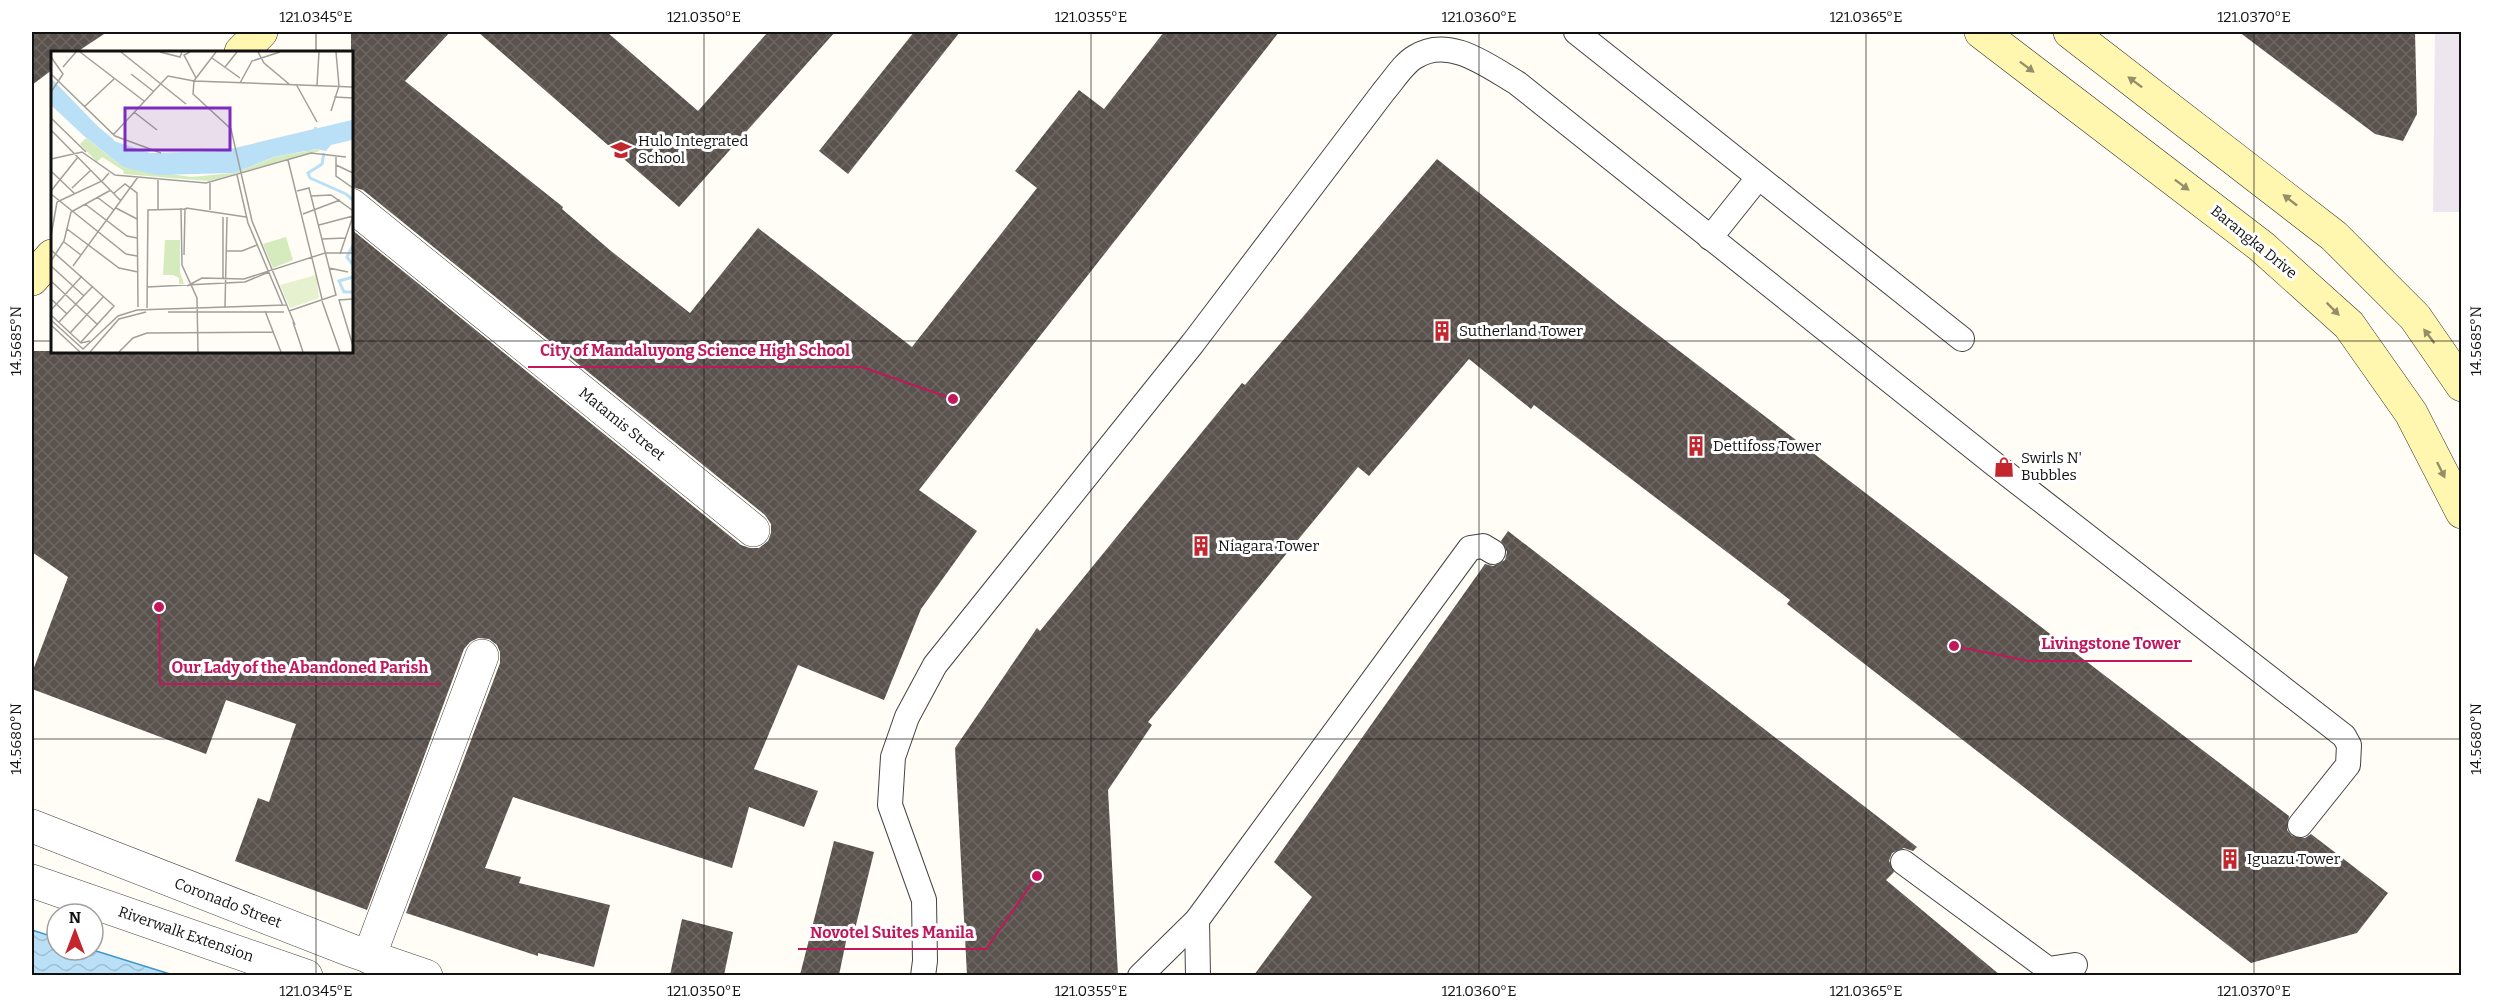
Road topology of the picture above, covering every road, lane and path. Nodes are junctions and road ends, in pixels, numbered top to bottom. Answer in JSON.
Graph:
{"nodes":[{"id":1,"x":261,"y":32,"type":"edge"},
{"id":2,"x":1576,"y":32,"type":"edge"},
{"id":3,"x":1980,"y":32,"type":"edge"},
{"id":4,"x":2070,"y":32,"type":"edge"},
{"id":5,"x":1443,"y":40,"type":"edge"},
{"id":6,"x":242,"y":51,"type":"edge"},
{"id":7,"x":1758,"y":178,"type":"junction"},
{"id":8,"x":352,"y":206,"type":"edge"},
{"id":9,"x":1710,"y":238,"type":"junction"},
{"id":10,"x":51,"y":257,"type":"edge"},
{"id":11,"x":32,"y":279,"type":"edge"},
{"id":12,"x":1962,"y":339,"type":"dead end"},
{"id":13,"x":2462,"y":385,"type":"edge"},
{"id":14,"x":2462,"y":512,"type":"edge"},
{"id":15,"x":753,"y":530,"type":"dead end"},
{"id":16,"x":1493,"y":552,"type":"dead end"},
{"id":17,"x":482,"y":656,"type":"dead end"},
{"id":18,"x":2300,"y":825,"type":"dead end"},
{"id":19,"x":32,"y":826,"type":"edge"},
{"id":20,"x":1903,"y":861,"type":"dead end"},
{"id":21,"x":32,"y":881,"type":"edge"},
{"id":22,"x":1197,"y":920,"type":"junction"},
{"id":23,"x":369,"y":957,"type":"junction"},
{"id":24,"x":2075,"y":965,"type":"dead end"},
{"id":25,"x":306,"y":975,"type":"edge"},
{"id":26,"x":426,"y":975,"type":"edge"},
{"id":27,"x":923,"y":975,"type":"edge"},
{"id":28,"x":1140,"y":975,"type":"edge"},
{"id":29,"x":1198,"y":975,"type":"edge"}],
"edges":[{"from":1,"to":6,"type":"main road"},
{"from":2,"to":7,"type":"lane"},
{"from":3,"to":14,"type":"main road","name":"Barangka Drive","one_way":true},
{"from":13,"to":4,"type":"main road","one_way":true},
{"from":5,"to":9,"type":"lane"},
{"from":5,"to":27,"type":"lane"},
{"from":7,"to":9,"type":"lane"},
{"from":7,"to":12,"type":"lane"},
{"from":8,"to":15,"type":"street","name":"Matamis Street"},
{"from":9,"to":18,"type":"lane"},
{"from":10,"to":11,"type":"main road"},
{"from":16,"to":22,"type":"lane"},
{"from":17,"to":23,"type":"street"},
{"from":19,"to":23,"type":"street","name":"Coronado Street"},
{"from":20,"to":24,"type":"lane"},
{"from":21,"to":25,"type":"street","name":"Riverwalk Extension"},
{"from":22,"to":28,"type":"lane"},
{"from":22,"to":29,"type":"lane"},
{"from":23,"to":26,"type":"street","name":"Coronado Street"}]}
